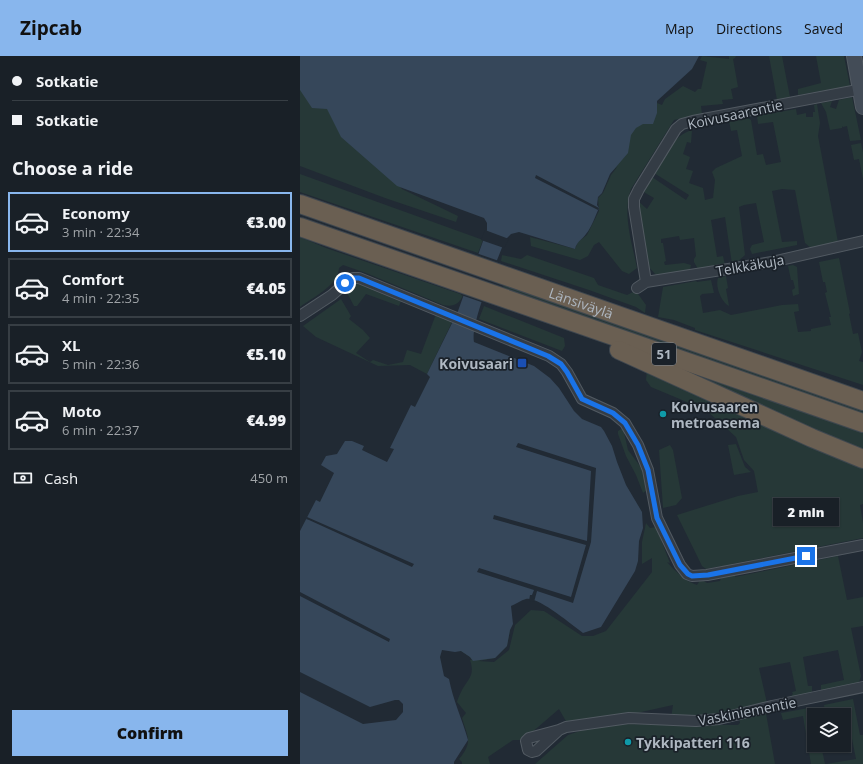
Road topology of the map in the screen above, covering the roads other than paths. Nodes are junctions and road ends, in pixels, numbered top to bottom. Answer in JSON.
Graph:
{"nodes":[{"id":1,"x":854,"y":56,"type":"edge"},
{"id":2,"x":861,"y":90,"type":"edge"},
{"id":3,"x":863,"y":107,"type":"edge"},
{"id":4,"x":300,"y":204,"type":"edge"},
{"id":5,"x":300,"y":227,"type":"edge"},
{"id":6,"x":863,"y":241,"type":"edge"},
{"id":7,"x":646,"y":282,"type":"junction"},
{"id":8,"x":637,"y":288,"type":"dead end"},
{"id":9,"x":530,"y":307,"type":"junction"},
{"id":10,"x":300,"y":316,"type":"edge"},
{"id":11,"x":863,"y":401,"type":"edge"},
{"id":12,"x":863,"y":424,"type":"edge"},
{"id":13,"x":863,"y":458,"type":"edge"},
{"id":14,"x":863,"y":545,"type":"edge"},
{"id":15,"x":863,"y":687,"type":"edge"},
{"id":16,"x":559,"y":730,"type":"dead end"}],
"edges":[{"from":1,"to":2,"type":"street"},
{"from":2,"to":3,"type":"street"},
{"from":2,"to":7,"type":"street","name":"Koivusaarentie"},
{"from":4,"to":11,"type":"highway","name":"Länsiväylä","number":"51"},
{"from":5,"to":9,"type":"highway","name":"Länsiväylä","number":"51"},
{"from":6,"to":7,"type":"street","name":"Telkkäkuja"},
{"from":7,"to":8,"type":"street","name":"Telkkäkuja"},
{"from":9,"to":12,"type":"highway","name":"Länsiväylä","number":"51"},
{"from":9,"to":13,"type":"highway"},
{"from":10,"to":14,"type":"street"},
{"from":15,"to":16,"type":"street","name":"Vaskiniementie"}]}
